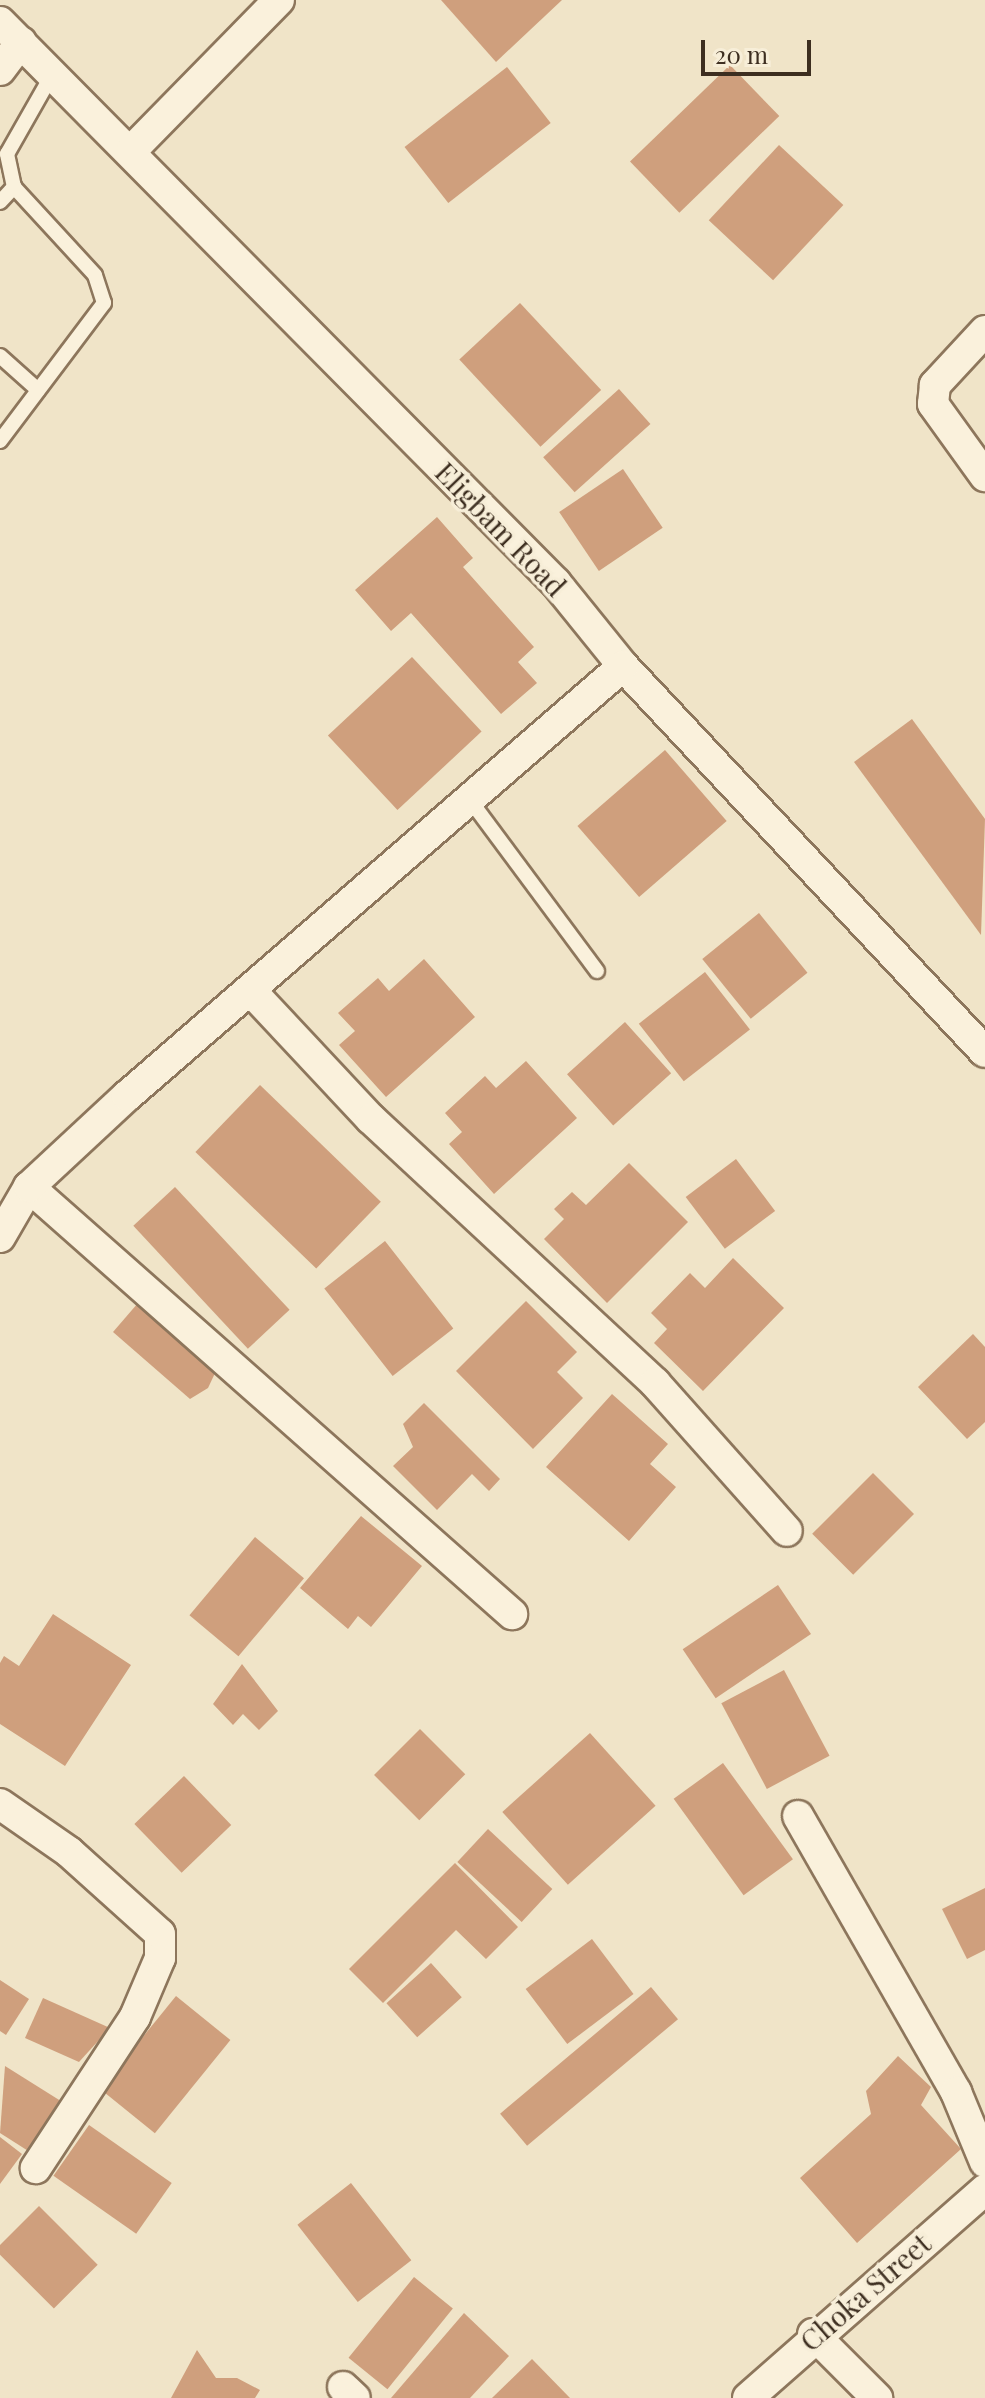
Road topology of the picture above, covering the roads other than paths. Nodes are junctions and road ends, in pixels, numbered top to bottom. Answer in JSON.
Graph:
{"nodes":[{"id":1,"x":279,"y":0,"type":"edge"},
{"id":2,"x":10,"y":32,"type":"edge"},
{"id":3,"x":0,"y":70,"type":"edge"},
{"id":4,"x":53,"y":72,"type":"junction"},
{"id":5,"x":132,"y":150,"type":"junction"},
{"id":6,"x":14,"y":187,"type":"junction"},
{"id":7,"x":0,"y":202,"type":"edge"},
{"id":8,"x":985,"y":331,"type":"edge"},
{"id":9,"x":0,"y":356,"type":"edge"},
{"id":10,"x":38,"y":390,"type":"junction"},
{"id":11,"x":0,"y":441,"type":"edge"},
{"id":12,"x":985,"y":476,"type":"edge"},
{"id":13,"x":623,"y":666,"type":"junction"},
{"id":14,"x":470,"y":800,"type":"junction"},
{"id":15,"x":597,"y":971,"type":"dead end"},
{"id":16,"x":252,"y":992,"type":"junction"},
{"id":17,"x":985,"y":1052,"type":"edge"},
{"id":18,"x":29,"y":1187,"type":"junction"},
{"id":19,"x":0,"y":1237,"type":"edge"},
{"id":20,"x":787,"y":1531,"type":"dead end"},
{"id":21,"x":512,"y":1614,"type":"dead end"},
{"id":22,"x":0,"y":1804,"type":"edge"},
{"id":23,"x":798,"y":1816,"type":"dead end"},
{"id":24,"x":985,"y":2162,"type":"edge"},
{"id":25,"x":36,"y":2168,"type":"dead end"},
{"id":26,"x":985,"y":2190,"type":"edge"},
{"id":27,"x":813,"y":2334,"type":"junction"},
{"id":28,"x":748,"y":2398,"type":"edge"},
{"id":29,"x":877,"y":2398,"type":"edge"}],
"edges":[{"from":1,"to":5,"type":"street"},
{"from":2,"to":3,"type":"street"},
{"from":2,"to":4,"type":"street","name":"Eligbam Road"},
{"from":4,"to":5,"type":"street","name":"Eligbam Road"},
{"from":4,"to":6,"type":"lane"},
{"from":5,"to":13,"type":"street","name":"Eligbam Road"},
{"from":6,"to":7,"type":"lane"},
{"from":6,"to":10,"type":"lane"},
{"from":8,"to":12,"type":"street"},
{"from":9,"to":10,"type":"lane"},
{"from":10,"to":11,"type":"lane"},
{"from":13,"to":14,"type":"street"},
{"from":13,"to":17,"type":"street","name":"Eligbam Road"},
{"from":14,"to":15,"type":"lane"},
{"from":14,"to":16,"type":"street"},
{"from":16,"to":18,"type":"street"},
{"from":16,"to":20,"type":"street"},
{"from":18,"to":19,"type":"street"},
{"from":18,"to":21,"type":"street"},
{"from":22,"to":25,"type":"street"},
{"from":23,"to":24,"type":"street"},
{"from":26,"to":27,"type":"street","name":"Choka Street"},
{"from":27,"to":28,"type":"street","name":"Choka Street"},
{"from":27,"to":29,"type":"street"}]}
